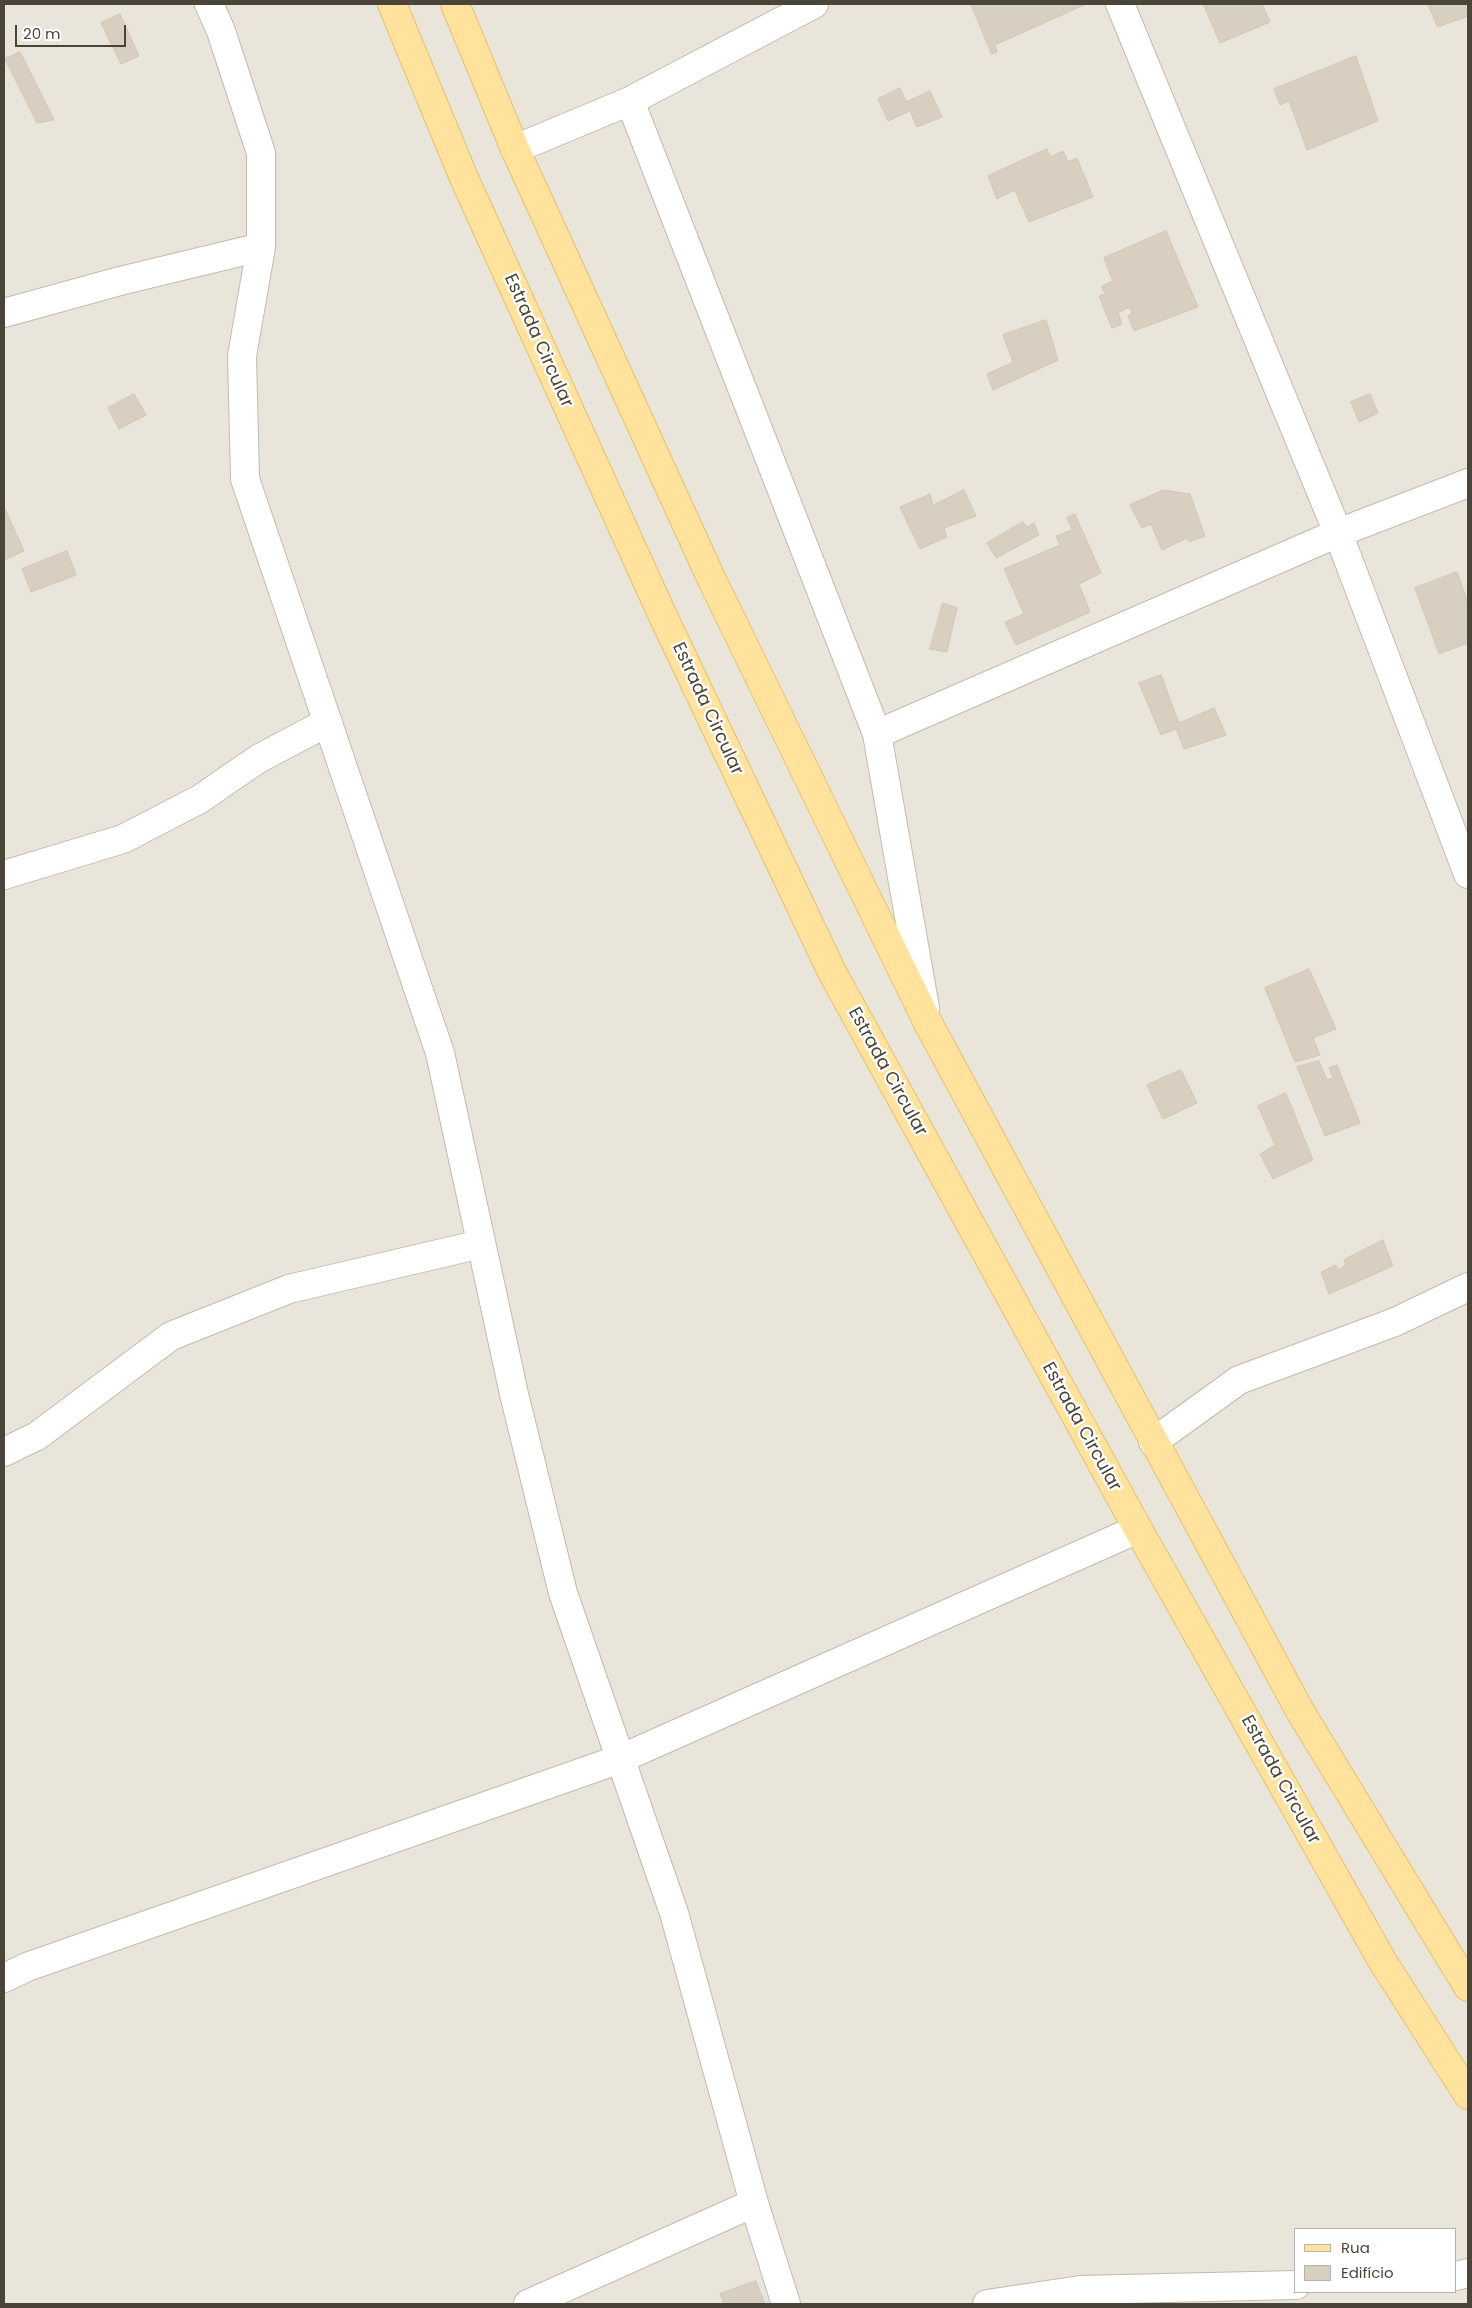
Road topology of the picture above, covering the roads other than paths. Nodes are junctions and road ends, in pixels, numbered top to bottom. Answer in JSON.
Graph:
{"nodes":[{"id":1,"x":210,"y":4,"type":"edge"},
{"id":2,"x":392,"y":4,"type":"edge"},
{"id":3,"x":455,"y":4,"type":"edge"},
{"id":4,"x":814,"y":4,"type":"edge"},
{"id":5,"x":1120,"y":4,"type":"edge"},
{"id":6,"x":630,"y":101,"type":"junction"},
{"id":7,"x":515,"y":149,"type":"junction"},
{"id":8,"x":261,"y":247,"type":"junction"},
{"id":9,"x":4,"y":313,"type":"edge"},
{"id":10,"x":1468,"y":483,"type":"edge"},
{"id":11,"x":1338,"y":533,"type":"junction"},
{"id":12,"x":328,"y":722,"type":"junction"},
{"id":13,"x":878,"y":734,"type":"junction"},
{"id":14,"x":1468,"y":874,"type":"edge"},
{"id":15,"x":4,"y":875,"type":"edge"},
{"id":16,"x":928,"y":1024,"type":"junction"},
{"id":17,"x":481,"y":1244,"type":"junction"},
{"id":18,"x":1468,"y":1287,"type":"edge"},
{"id":19,"x":1153,"y":1442,"type":"junction"},
{"id":20,"x":4,"y":1452,"type":"edge"},
{"id":21,"x":1138,"y":1528,"type":"junction"},
{"id":22,"x":620,"y":1759,"type":"junction"},
{"id":23,"x":4,"y":1978,"type":"edge"},
{"id":24,"x":1468,"y":1987,"type":"edge"},
{"id":25,"x":1468,"y":2095,"type":"edge"},
{"id":26,"x":754,"y":2203,"type":"junction"},
{"id":27,"x":1294,"y":2285,"type":"edge"},
{"id":28,"x":528,"y":2304,"type":"edge"},
{"id":29,"x":786,"y":2304,"type":"edge"},
{"id":30,"x":987,"y":2304,"type":"edge"}],
"edges":[{"from":1,"to":8,"type":"street"},
{"from":2,"to":21,"type":"main road","name":"Estrada Circular"},
{"from":3,"to":7,"type":"main road"},
{"from":4,"to":6,"type":"street"},
{"from":5,"to":11,"type":"street"},
{"from":6,"to":7,"type":"street"},
{"from":6,"to":13,"type":"street"},
{"from":7,"to":16,"type":"main road"},
{"from":8,"to":9,"type":"street"},
{"from":8,"to":12,"type":"street"},
{"from":10,"to":11,"type":"street"},
{"from":11,"to":13,"type":"street"},
{"from":11,"to":14,"type":"street"},
{"from":12,"to":15,"type":"street"},
{"from":12,"to":17,"type":"street"},
{"from":13,"to":16,"type":"street"},
{"from":16,"to":19,"type":"main road"},
{"from":17,"to":20,"type":"street"},
{"from":17,"to":22,"type":"street"},
{"from":18,"to":19,"type":"street"},
{"from":19,"to":24,"type":"main road"},
{"from":21,"to":22,"type":"street"},
{"from":21,"to":25,"type":"main road","name":"Estrada Circular"},
{"from":22,"to":23,"type":"street"},
{"from":22,"to":26,"type":"street"},
{"from":26,"to":28,"type":"street"},
{"from":26,"to":29,"type":"street"},
{"from":27,"to":30,"type":"street"}]}
